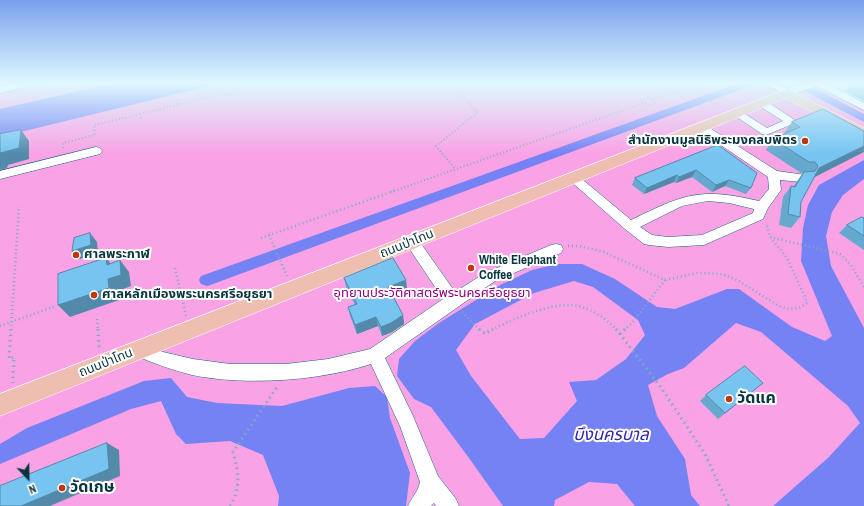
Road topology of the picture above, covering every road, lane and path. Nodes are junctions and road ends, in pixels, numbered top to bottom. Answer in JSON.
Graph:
{"nodes":[{"id":1,"x":172,"y":107,"type":"edge"},
{"id":2,"x":473,"y":107,"type":"edge"},
{"id":3,"x":634,"y":107,"type":"edge"},
{"id":4,"x":753,"y":107,"type":"edge"},
{"id":5,"x":768,"y":107,"type":"edge"},
{"id":6,"x":816,"y":107,"type":"edge"},
{"id":7,"x":736,"y":113,"type":"junction"},
{"id":8,"x":140,"y":114,"type":"junction"},
{"id":9,"x":141,"y":118,"type":"dead end"},
{"id":10,"x":701,"y":127,"type":"junction"},
{"id":11,"x":864,"y":134,"type":"edge"},
{"id":12,"x":96,"y":151,"type":"dead end"},
{"id":13,"x":62,"y":159,"type":"junction"},
{"id":14,"x":455,"y":170,"type":"junction"},
{"id":15,"x":0,"y":175,"type":"edge"},
{"id":16,"x":774,"y":176,"type":"junction"},
{"id":17,"x":573,"y":178,"type":"junction"},
{"id":18,"x":802,"y":178,"type":"edge"},
{"id":19,"x":19,"y":206,"type":"dead end"},
{"id":20,"x":760,"y":211,"type":"junction"},
{"id":21,"x":630,"y":226,"type":"junction"},
{"id":22,"x":269,"y":235,"type":"junction"},
{"id":23,"x":768,"y":236,"type":"junction"},
{"id":24,"x":261,"y":238,"type":"dead end"},
{"id":25,"x":412,"y":242,"type":"junction"},
{"id":26,"x":556,"y":249,"type":"joint"},
{"id":27,"x":282,"y":265,"type":"dead end"},
{"id":28,"x":175,"y":268,"type":"dead end"},
{"id":29,"x":665,"y":280,"type":"junction"},
{"id":30,"x":864,"y":287,"type":"edge"},
{"id":31,"x":455,"y":304,"type":"junction"},
{"id":32,"x":56,"y":306,"type":"edge"},
{"id":33,"x":97,"y":319,"type":"dead end"},
{"id":34,"x":12,"y":322,"type":"junction"},
{"id":35,"x":0,"y":326,"type":"edge"},
{"id":36,"x":189,"y":330,"type":"junction"},
{"id":37,"x":620,"y":334,"type":"junction"},
{"id":38,"x":98,"y":340,"type":"dead end"},
{"id":39,"x":140,"y":350,"type":"junction"},
{"id":40,"x":375,"y":355,"type":"junction"},
{"id":41,"x":13,"y":371,"type":"dead end"},
{"id":42,"x":269,"y":399,"type":"dead end"},
{"id":43,"x":0,"y":405,"type":"edge"},
{"id":44,"x":430,"y":482,"type":"junction"},
{"id":45,"x":230,"y":506,"type":"edge"},
{"id":46,"x":418,"y":506,"type":"edge"},
{"id":47,"x":449,"y":506,"type":"edge"},
{"id":48,"x":729,"y":506,"type":"edge"}],
"edges":[{"from":1,"to":8,"type":"path"},
{"from":2,"to":14,"type":"path"},
{"from":3,"to":14,"type":"path"},
{"from":4,"to":7,"type":"main road","name":"ถนนป่าโทน"},
{"from":5,"to":7,"type":"street"},
{"from":6,"to":11,"type":"main road"},
{"from":7,"to":10,"type":"main road","name":"ถนนป่าโทน"},
{"from":8,"to":9,"type":"path"},
{"from":8,"to":13,"type":"path"},
{"from":10,"to":16,"type":"street"},
{"from":10,"to":17,"type":"main road","name":"ถนนป่าโทน"},
{"from":12,"to":13,"type":"street"},
{"from":13,"to":15,"type":"street"},
{"from":14,"to":22,"type":"path"},
{"from":16,"to":18,"type":"street"},
{"from":16,"to":20,"type":"street"},
{"from":17,"to":21,"type":"street"},
{"from":17,"to":25,"type":"main road","name":"ถนนป่าโทน"},
{"from":19,"to":34,"type":"path"},
{"from":20,"to":21,"type":"street"},
{"from":20,"to":21,"type":"street"},
{"from":20,"to":23,"type":"path"},
{"from":22,"to":24,"type":"path"},
{"from":22,"to":27,"type":"path"},
{"from":23,"to":29,"type":"path"},
{"from":23,"to":30,"type":"path"},
{"from":25,"to":31,"type":"street"},
{"from":25,"to":36,"type":"main road","name":"ถนนป่าโทน"},
{"from":26,"to":29,"type":"path"},
{"from":26,"to":31,"type":"street"},
{"from":28,"to":36,"type":"path"},
{"from":29,"to":37,"type":"path"},
{"from":31,"to":37,"type":"path"},
{"from":31,"to":40,"type":"street"},
{"from":32,"to":34,"type":"path"},
{"from":33,"to":38,"type":"path"},
{"from":34,"to":35,"type":"path"},
{"from":34,"to":41,"type":"path"},
{"from":36,"to":39,"type":"main road","name":"ถนนป่าโทน"},
{"from":37,"to":48,"type":"path"},
{"from":39,"to":40,"type":"street"},
{"from":39,"to":43,"type":"main road","name":"ถนนป่าโทน"},
{"from":40,"to":44,"type":"street"},
{"from":42,"to":45,"type":"path"},
{"from":44,"to":46,"type":"street"},
{"from":44,"to":47,"type":"street"}]}
